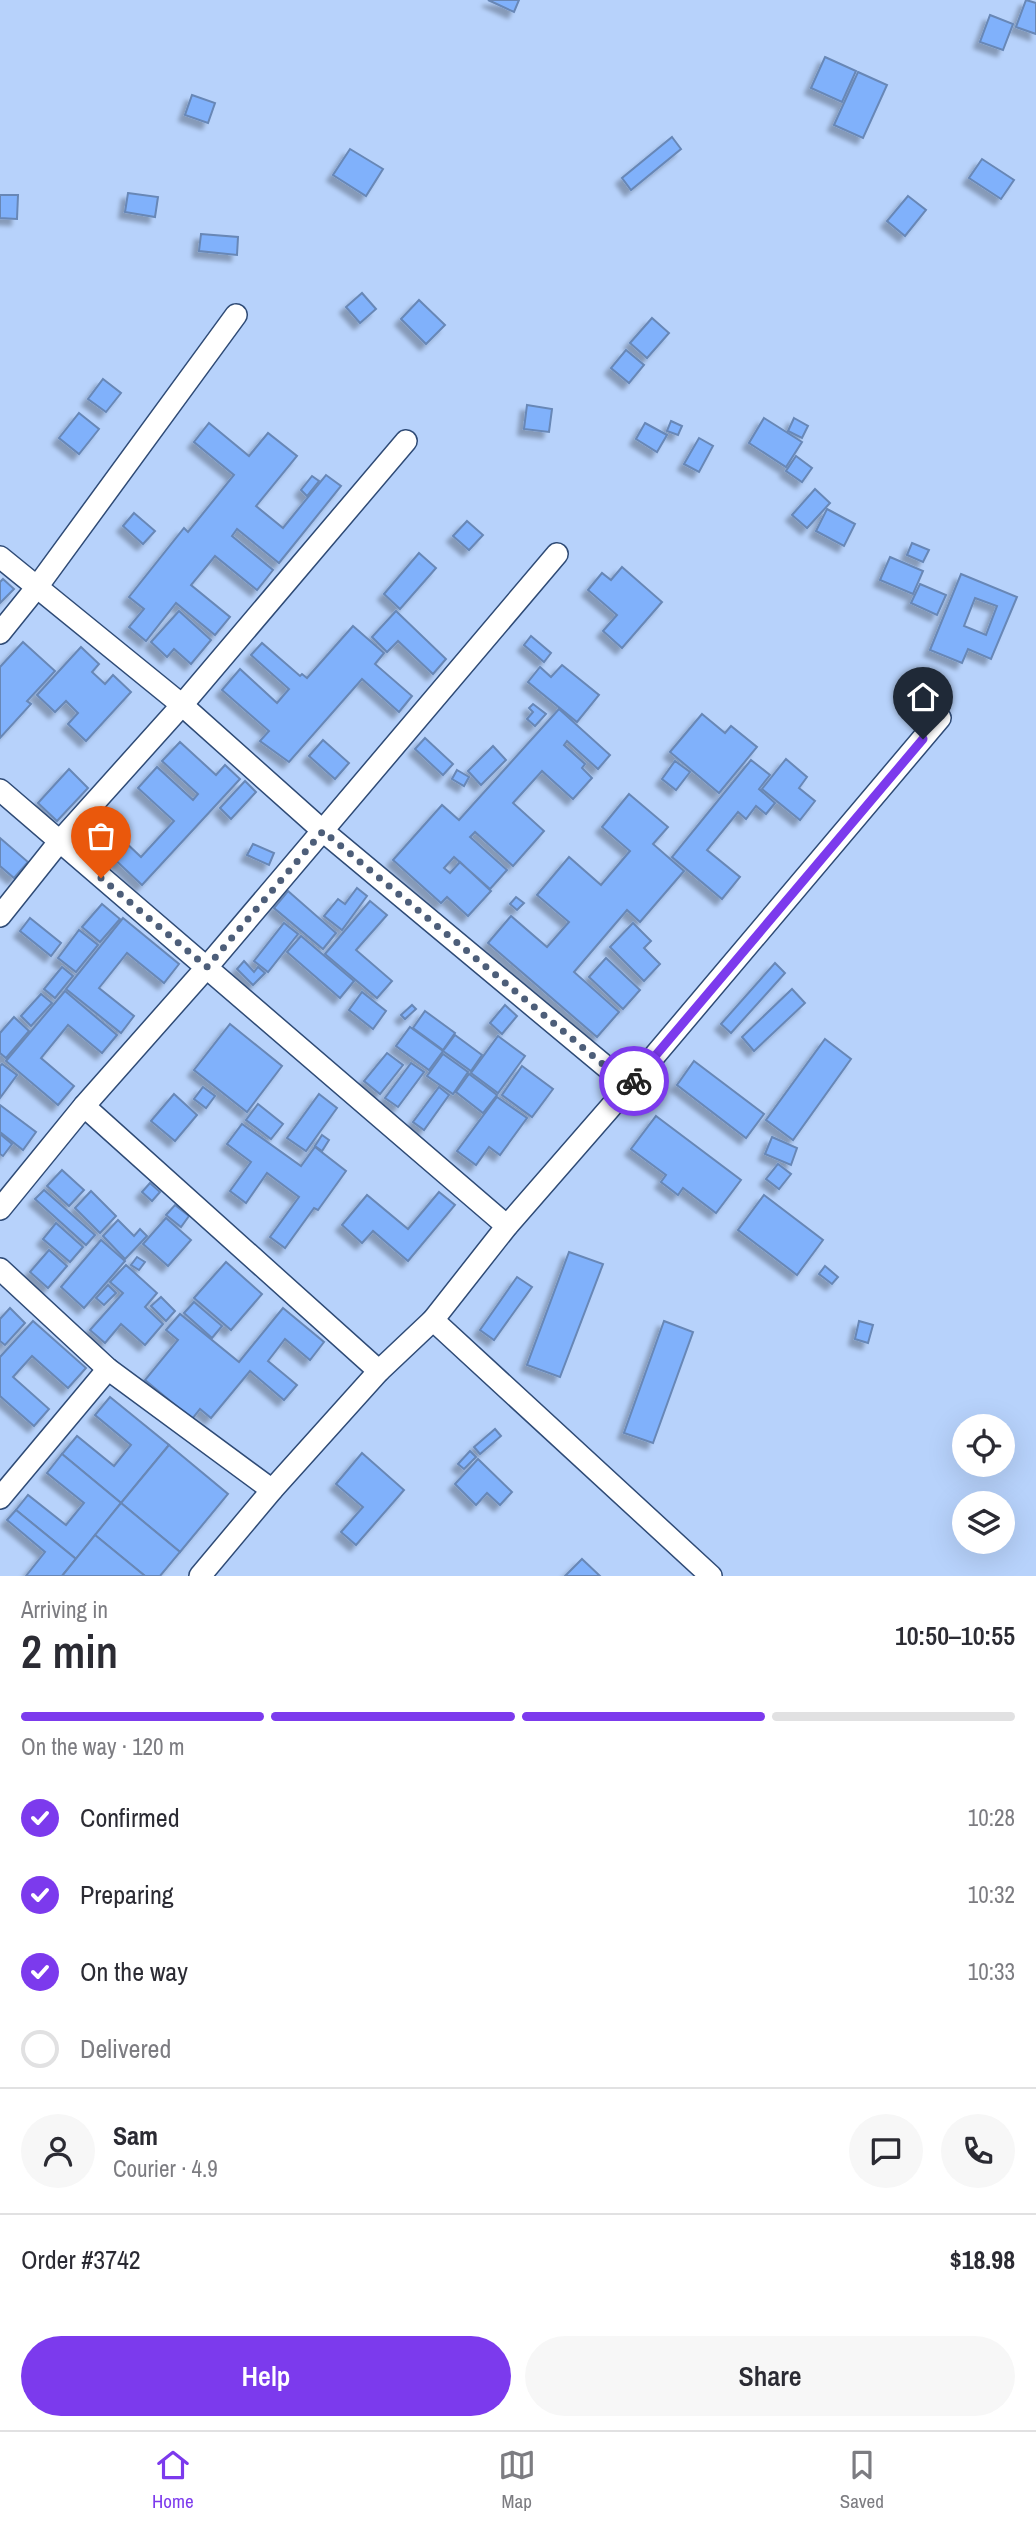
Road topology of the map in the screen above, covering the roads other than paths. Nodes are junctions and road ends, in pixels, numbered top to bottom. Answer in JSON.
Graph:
{"nodes":[{"id":1,"x":236,"y":315,"type":"dead end"},
{"id":2,"x":406,"y":441,"type":"dead end"},
{"id":3,"x":558,"y":554,"type":"dead end"},
{"id":4,"x":0,"y":557,"type":"edge"},
{"id":5,"x":37,"y":587,"type":"junction"},
{"id":6,"x":0,"y":633,"type":"edge"},
{"id":7,"x":182,"y":705,"type":"junction"},
{"id":8,"x":940,"y":718,"type":"dead end"},
{"id":9,"x":0,"y":790,"type":"edge"},
{"id":10,"x":323,"y":831,"type":"junction"},
{"id":11,"x":59,"y":842,"type":"junction"},
{"id":12,"x":0,"y":916,"type":"edge"},
{"id":13,"x":207,"y":967,"type":"junction"},
{"id":14,"x":629,"y":1086,"type":"junction"},
{"id":15,"x":84,"y":1106,"type":"junction"},
{"id":16,"x":0,"y":1209,"type":"edge"},
{"id":17,"x":507,"y":1226,"type":"junction"},
{"id":18,"x":0,"y":1269,"type":"edge"},
{"id":19,"x":433,"y":1320,"type":"junction"},
{"id":20,"x":108,"y":1369,"type":"junction"},
{"id":21,"x":379,"y":1371,"type":"junction"},
{"id":22,"x":272,"y":1490,"type":"junction"},
{"id":23,"x":0,"y":1498,"type":"edge"},
{"id":24,"x":200,"y":1576,"type":"edge"},
{"id":25,"x":711,"y":1576,"type":"edge"}],
"edges":[{"from":1,"to":5,"type":"street"},
{"from":2,"to":7,"type":"street"},
{"from":3,"to":10,"type":"street"},
{"from":4,"to":5,"type":"street"},
{"from":5,"to":6,"type":"street"},
{"from":5,"to":7,"type":"street"},
{"from":7,"to":10,"type":"street"},
{"from":7,"to":11,"type":"street"},
{"from":8,"to":14,"type":"street"},
{"from":9,"to":11,"type":"street"},
{"from":10,"to":13,"type":"street"},
{"from":10,"to":14,"type":"street"},
{"from":11,"to":12,"type":"street"},
{"from":11,"to":13,"type":"street"},
{"from":13,"to":15,"type":"street"},
{"from":13,"to":17,"type":"street"},
{"from":14,"to":17,"type":"street"},
{"from":15,"to":16,"type":"street"},
{"from":15,"to":21,"type":"street"},
{"from":17,"to":19,"type":"street"},
{"from":18,"to":20,"type":"street"},
{"from":19,"to":21,"type":"street"},
{"from":19,"to":25,"type":"street"},
{"from":20,"to":22,"type":"street"},
{"from":20,"to":23,"type":"street"},
{"from":21,"to":22,"type":"street"},
{"from":22,"to":24,"type":"street"}]}
